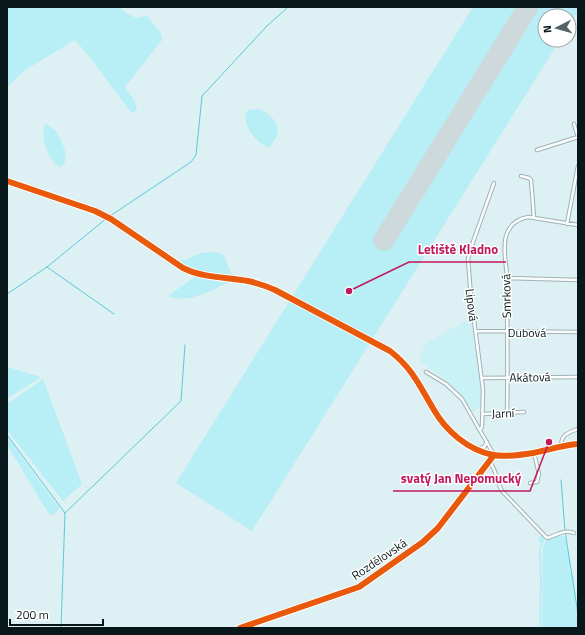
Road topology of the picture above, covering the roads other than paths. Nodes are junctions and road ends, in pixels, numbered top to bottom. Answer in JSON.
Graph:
{"nodes":[{"id":1,"x":574,"y":124,"type":"dead end"},
{"id":2,"x":578,"y":137,"type":"edge"},
{"id":3,"x":537,"y":150,"type":"dead end"},
{"id":4,"x":578,"y":166,"type":"edge"},
{"id":5,"x":521,"y":176,"type":"dead end"},
{"id":6,"x":7,"y":181,"type":"edge"},
{"id":7,"x":494,"y":183,"type":"dead end"},
{"id":8,"x":534,"y":218,"type":"junction"},
{"id":9,"x":567,"y":224,"type":"junction"},
{"id":10,"x":578,"y":225,"type":"edge"},
{"id":11,"x":507,"y":278,"type":"junction"},
{"id":12,"x":578,"y":280,"type":"edge"},
{"id":13,"x":475,"y":331,"type":"junction"},
{"id":14,"x":507,"y":332,"type":"junction"},
{"id":15,"x":578,"y":332,"type":"edge"},
{"id":16,"x":426,"y":372,"type":"dead end"},
{"id":17,"x":508,"y":377,"type":"junction"},
{"id":18,"x":578,"y":377,"type":"edge"},
{"id":19,"x":482,"y":378,"type":"junction"},
{"id":20,"x":524,"y":412,"type":"dead end"},
{"id":21,"x":507,"y":413,"type":"junction"},
{"id":22,"x":483,"y":414,"type":"junction"},
{"id":23,"x":578,"y":429,"type":"edge"},
{"id":24,"x":480,"y":430,"type":"junction"},
{"id":25,"x":487,"y":441,"type":"junction"},
{"id":26,"x":578,"y":444,"type":"edge"},
{"id":27,"x":562,"y":447,"type":"junction"},
{"id":28,"x":477,"y":449,"type":"junction"},
{"id":29,"x":534,"y":453,"type":"junction"},
{"id":30,"x":494,"y":455,"type":"junction"},
{"id":31,"x":489,"y":461,"type":"junction"},
{"id":32,"x":530,"y":484,"type":"dead end"},
{"id":33,"x":574,"y":533,"type":"dead end"},
{"id":34,"x":240,"y":628,"type":"edge"}],
"edges":[{"from":1,"to":2,"type":"street"},
{"from":2,"to":3,"type":"street"},
{"from":4,"to":9,"type":"street"},
{"from":5,"to":8,"type":"street"},
{"from":6,"to":28,"type":"street"},
{"from":7,"to":13,"type":"street","name":"Lipová"},
{"from":8,"to":9,"type":"street","name":"Smrková"},
{"from":8,"to":11,"type":"street","name":"Smrková"},
{"from":9,"to":10,"type":"street","name":"Smrková"},
{"from":11,"to":12,"type":"street"},
{"from":11,"to":14,"type":"street","name":"Smrková"},
{"from":13,"to":14,"type":"street","name":"Dubová"},
{"from":13,"to":19,"type":"street","name":"Lipová"},
{"from":14,"to":15,"type":"street","name":"Dubová"},
{"from":14,"to":17,"type":"street","name":"Smrková"},
{"from":16,"to":24,"type":"street"},
{"from":17,"to":18,"type":"street","name":"Akátová"},
{"from":17,"to":19,"type":"street","name":"Akátová"},
{"from":17,"to":21,"type":"street","name":"Smrková"},
{"from":19,"to":22,"type":"street","name":"Lipová"},
{"from":20,"to":21,"type":"street","name":"Jarní"},
{"from":21,"to":22,"type":"street","name":"Jarní"},
{"from":22,"to":24,"type":"street","name":"Lipová"},
{"from":23,"to":27,"type":"street"},
{"from":24,"to":25,"type":"street"},
{"from":25,"to":28,"type":"street"},
{"from":25,"to":30,"type":"street"},
{"from":26,"to":27,"type":"street"},
{"from":27,"to":29,"type":"street"},
{"from":28,"to":30,"type":"street"},
{"from":29,"to":30,"type":"street"},
{"from":29,"to":32,"type":"street"},
{"from":30,"to":31,"type":"street","name":"Rozdělovská"},
{"from":31,"to":33,"type":"street"},
{"from":31,"to":34,"type":"street","name":"Rozdělovská"}]}
